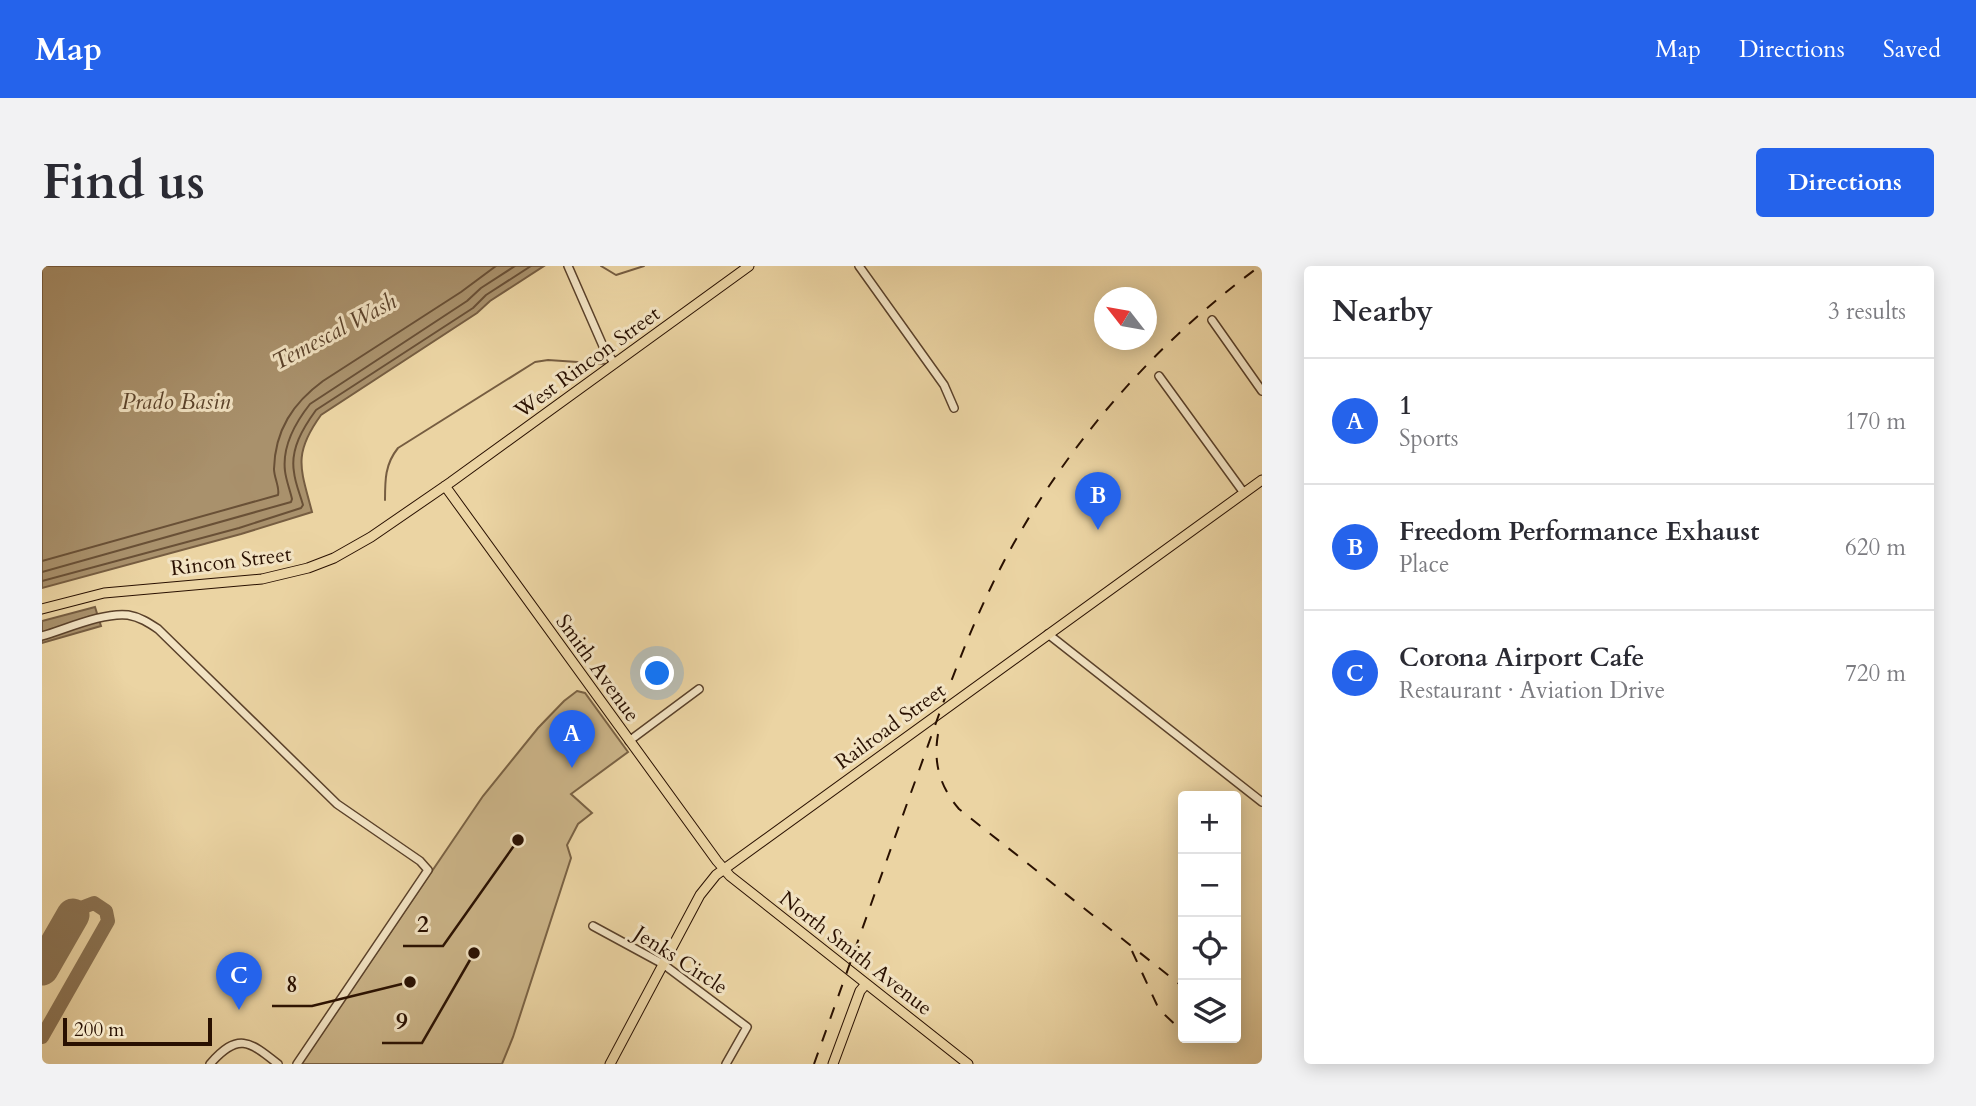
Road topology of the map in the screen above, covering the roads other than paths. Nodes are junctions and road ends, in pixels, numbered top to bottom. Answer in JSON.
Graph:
{"nodes":[{"id":1,"x":568,"y":266,"type":"edge"},
{"id":2,"x":749,"y":266,"type":"edge"},
{"id":3,"x":859,"y":266,"type":"edge"},
{"id":4,"x":1212,"y":320,"type":"dead end"},
{"id":5,"x":614,"y":363,"type":"junction"},
{"id":6,"x":1159,"y":376,"type":"dead end"},
{"id":7,"x":1262,"y":391,"type":"edge"},
{"id":8,"x":954,"y":408,"type":"dead end"},
{"id":9,"x":1262,"y":480,"type":"edge"},
{"id":10,"x":445,"y":486,"type":"junction"},
{"id":11,"x":1244,"y":493,"type":"junction"},
{"id":12,"x":42,"y":609,"type":"edge"},
{"id":13,"x":1048,"y":634,"type":"junction"},
{"id":14,"x":42,"y":636,"type":"edge"},
{"id":15,"x":699,"y":689,"type":"dead end"},
{"id":16,"x":629,"y":741,"type":"junction"},
{"id":17,"x":1262,"y":802,"type":"edge"},
{"id":18,"x":723,"y":869,"type":"junction"},
{"id":19,"x":593,"y":926,"type":"dead end"},
{"id":20,"x":663,"y":964,"type":"junction"},
{"id":21,"x":866,"y":984,"type":"junction"},
{"id":22,"x":210,"y":1064,"type":"edge"},
{"id":23,"x":278,"y":1064,"type":"edge"},
{"id":24,"x":297,"y":1064,"type":"edge"},
{"id":25,"x":610,"y":1064,"type":"edge"},
{"id":26,"x":726,"y":1064,"type":"edge"},
{"id":27,"x":833,"y":1064,"type":"edge"},
{"id":28,"x":968,"y":1064,"type":"edge"}],
"edges":[{"from":1,"to":5,"type":"street"},
{"from":2,"to":5,"type":"main road","name":"West Rincon Street"},
{"from":3,"to":8,"type":"street"},
{"from":4,"to":7,"type":"street"},
{"from":5,"to":10,"type":"main road","name":"West Rincon Street"},
{"from":6,"to":11,"type":"street"},
{"from":9,"to":11,"type":"main road","name":"Railroad Street"},
{"from":10,"to":12,"type":"main road","name":"Rincon Street"},
{"from":10,"to":16,"type":"main road","name":"Smith Avenue"},
{"from":11,"to":13,"type":"main road","name":"Railroad Street"},
{"from":13,"to":17,"type":"street"},
{"from":13,"to":18,"type":"main road","name":"Railroad Street"},
{"from":14,"to":24,"type":"street"},
{"from":15,"to":16,"type":"street"},
{"from":16,"to":18,"type":"main road","name":"Smith Avenue"},
{"from":18,"to":20,"type":"main road","name":"Railroad Street"},
{"from":18,"to":21,"type":"main road","name":"North Smith Avenue"},
{"from":19,"to":20,"type":"street","name":"Jenks Circle"},
{"from":20,"to":25,"type":"main road","name":"Railroad Street"},
{"from":20,"to":26,"type":"street","name":"Jenks Circle"},
{"from":21,"to":27,"type":"main road"},
{"from":21,"to":28,"type":"main road","name":"North Smith Avenue"},
{"from":22,"to":23,"type":"street"}]}
